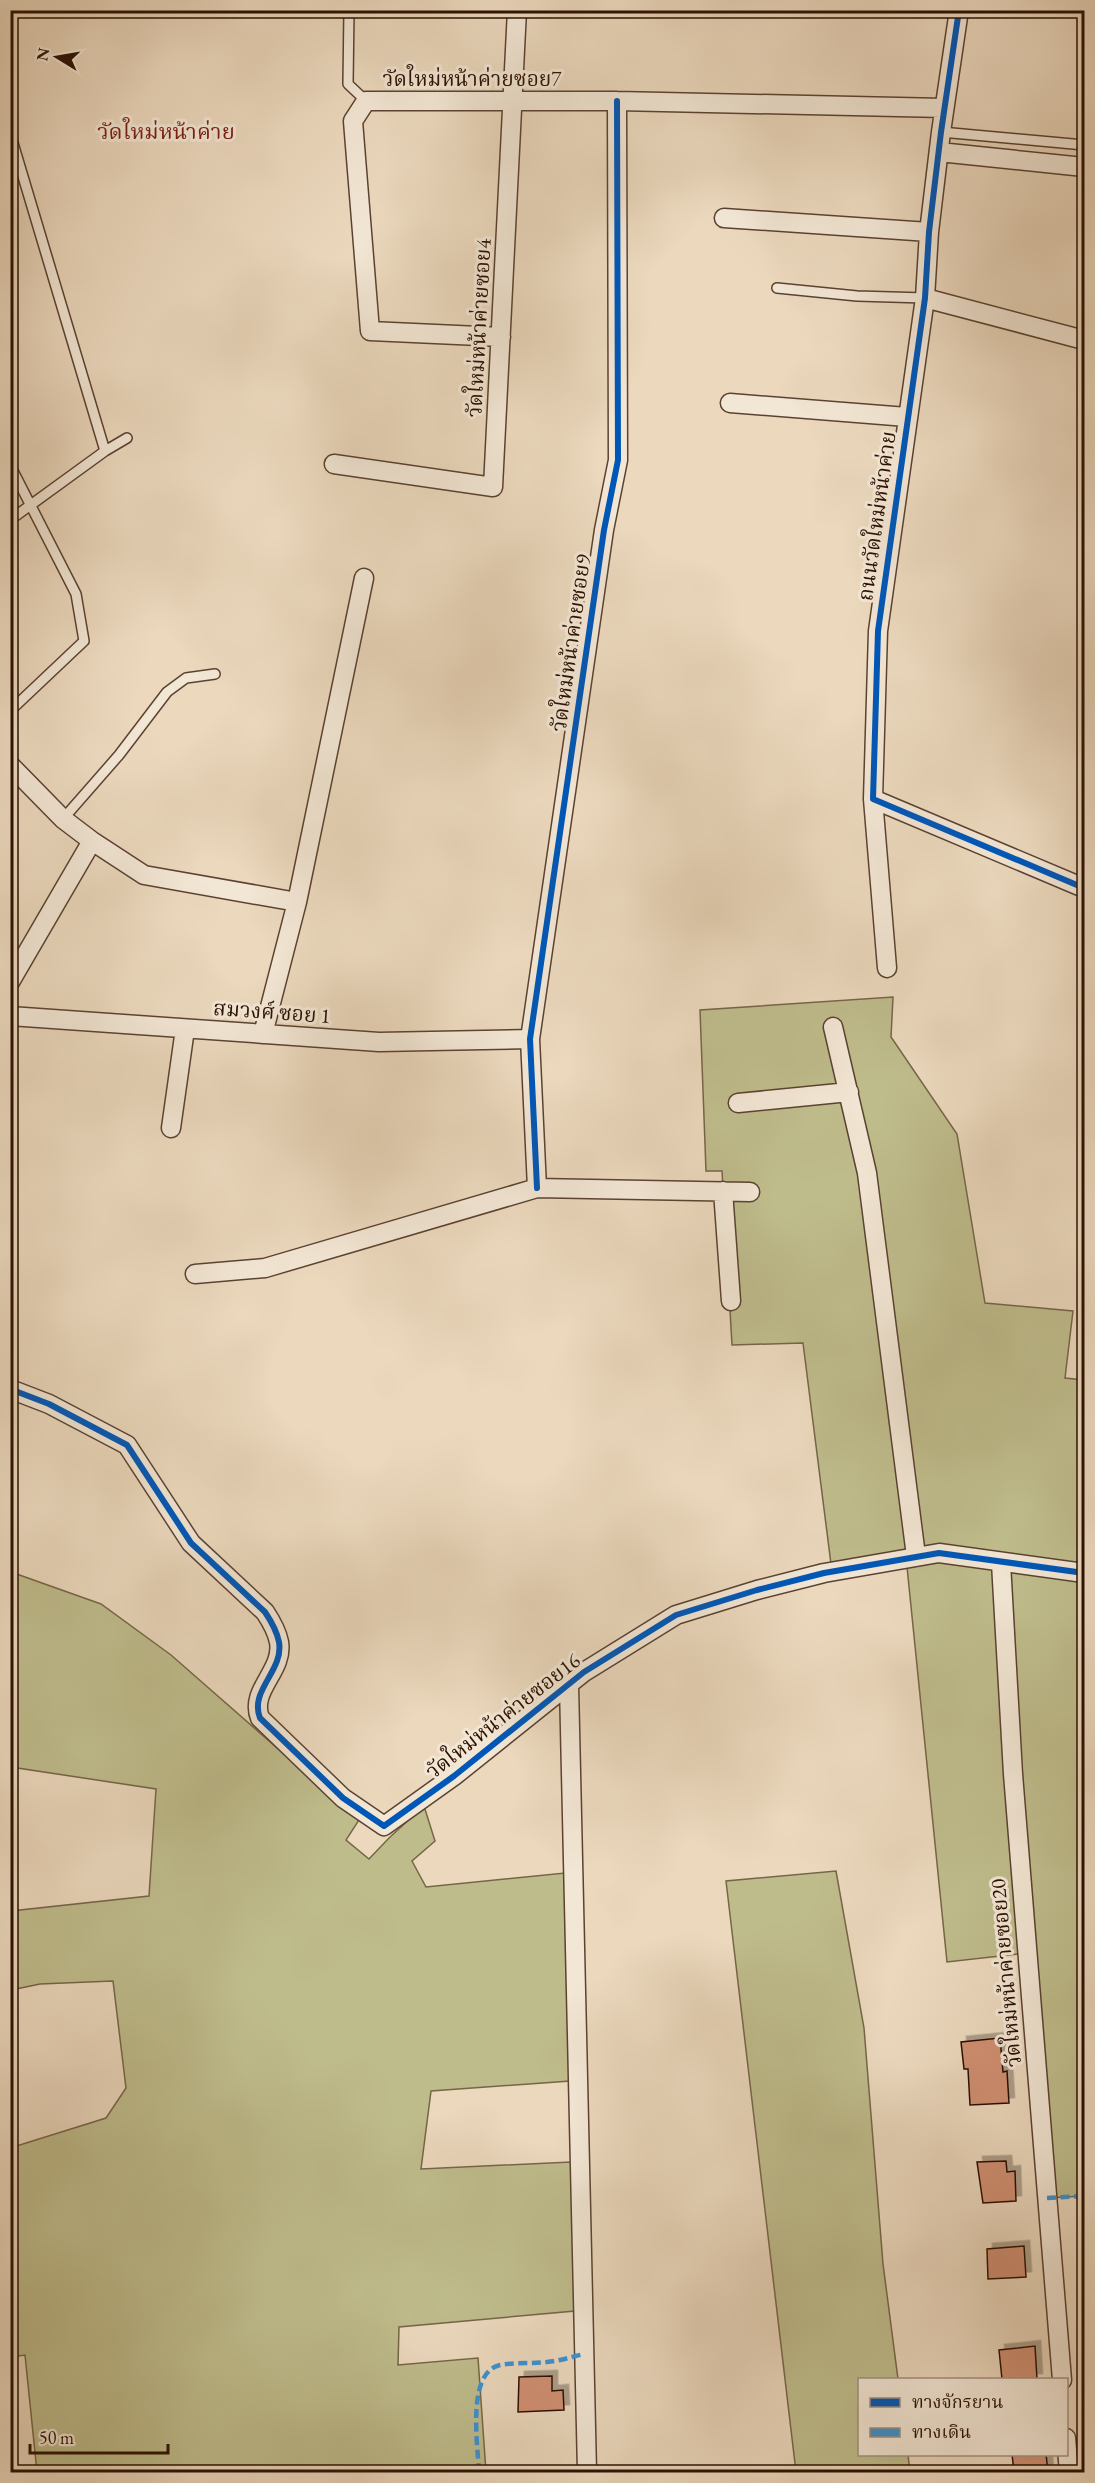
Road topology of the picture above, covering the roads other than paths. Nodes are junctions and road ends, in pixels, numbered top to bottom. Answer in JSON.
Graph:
{"nodes":[{"id":1,"x":349,"y":10,"type":"edge"},
{"id":2,"x":517,"y":10,"type":"edge"},
{"id":3,"x":959,"y":10,"type":"edge"},
{"id":4,"x":617,"y":101,"type":"junction"},
{"id":5,"x":366,"y":102,"type":"junction"},
{"id":6,"x":513,"y":102,"type":"junction"},
{"id":7,"x":944,"y":108,"type":"junction"},
{"id":8,"x":941,"y":132,"type":"junction"},
{"id":9,"x":10,"y":133,"type":"edge"},
{"id":10,"x":1084,"y":145,"type":"edge"},
{"id":11,"x":939,"y":152,"type":"junction"},
{"id":12,"x":1084,"y":166,"type":"edge"},
{"id":13,"x":724,"y":218,"type":"dead end"},
{"id":14,"x":929,"y":232,"type":"junction"},
{"id":15,"x":777,"y":288,"type":"dead end"},
{"id":16,"x":925,"y":298,"type":"junction"},
{"id":17,"x":501,"y":337,"type":"junction"},
{"id":18,"x":1084,"y":340,"type":"edge"},
{"id":19,"x":730,"y":403,"type":"dead end"},
{"id":20,"x":907,"y":417,"type":"junction"},
{"id":21,"x":128,"y":438,"type":"dead end"},
{"id":22,"x":105,"y":451,"type":"junction"},
{"id":23,"x":334,"y":464,"type":"dead end"},
{"id":24,"x":10,"y":465,"type":"edge"},
{"id":25,"x":29,"y":506,"type":"junction"},
{"id":26,"x":10,"y":520,"type":"edge"},
{"id":27,"x":364,"y":578,"type":"dead end"},
{"id":28,"x":215,"y":674,"type":"dead end"},
{"id":29,"x":10,"y":711,"type":"edge"},
{"id":30,"x":10,"y":765,"type":"edge"},
{"id":31,"x":873,"y":799,"type":"junction"},
{"id":32,"x":63,"y":819,"type":"junction"},
{"id":33,"x":92,"y":841,"type":"junction"},
{"id":34,"x":1084,"y":888,"type":"edge"},
{"id":35,"x":297,"y":902,"type":"junction"},
{"id":36,"x":887,"y":968,"type":"dead end"},
{"id":37,"x":10,"y":982,"type":"edge"},
{"id":38,"x":10,"y":1016,"type":"edge"},
{"id":39,"x":833,"y":1027,"type":"dead end"},
{"id":40,"x":184,"y":1029,"type":"junction"},
{"id":41,"x":263,"y":1034,"type":"junction"},
{"id":42,"x":530,"y":1039,"type":"junction"},
{"id":43,"x":849,"y":1092,"type":"junction"},
{"id":44,"x":738,"y":1103,"type":"dead end"},
{"id":45,"x":171,"y":1128,"type":"dead end"},
{"id":46,"x":537,"y":1188,"type":"junction"},
{"id":47,"x":723,"y":1191,"type":"junction"},
{"id":48,"x":750,"y":1192,"type":"dead end"},
{"id":49,"x":195,"y":1274,"type":"dead end"},
{"id":50,"x":731,"y":1301,"type":"dead end"},
{"id":51,"x":10,"y":1389,"type":"edge"},
{"id":52,"x":916,"y":1556,"type":"junction"},
{"id":53,"x":1001,"y":1563,"type":"junction"},
{"id":54,"x":1084,"y":1573,"type":"edge"},
{"id":55,"x":569,"y":1685,"type":"junction"},
{"id":56,"x":1062,"y":2378,"type":"edge"},
{"id":57,"x":1068,"y":2456,"type":"edge"},
{"id":58,"x":587,"y":2472,"type":"edge"},
{"id":59,"x":1069,"y":2472,"type":"edge"}],
"edges":[{"from":1,"to":5,"type":"lane"},
{"from":2,"to":6,"type":"street","name":"วัดใหม่หน้าค่ายซอย4"},
{"from":3,"to":7,"type":"street","name":"ถนนวัดใหม่หน้าค่าย"},
{"from":4,"to":6,"type":"street","name":"วัดใหม่หน้าค่ายซอย7"},
{"from":4,"to":7,"type":"street","name":"วัดใหม่หน้าค่ายซอย7"},
{"from":4,"to":42,"type":"street","name":"วัดใหม่หน้าค่ายซอย9"},
{"from":5,"to":6,"type":"street","name":"วัดใหม่หน้าค่ายซอย7"},
{"from":5,"to":17,"type":"street","name":"วัดใหม่หน้าค่ายซอย7"},
{"from":6,"to":17,"type":"street","name":"วัดใหม่หน้าค่ายซอย4"},
{"from":7,"to":8,"type":"street","name":"ถนนวัดใหม่หน้าค่าย"},
{"from":8,"to":10,"type":"lane"},
{"from":8,"to":11,"type":"street","name":"ถนนวัดใหม่หน้าค่าย"},
{"from":9,"to":22,"type":"lane"},
{"from":11,"to":12,"type":"street"},
{"from":11,"to":14,"type":"street","name":"ถนนวัดใหม่หน้าค่าย"},
{"from":13,"to":14,"type":"street"},
{"from":14,"to":16,"type":"street","name":"ถนนวัดใหม่หน้าค่าย"},
{"from":15,"to":16,"type":"lane"},
{"from":16,"to":18,"type":"street"},
{"from":16,"to":20,"type":"street","name":"ถนนวัดใหม่หน้าค่าย"},
{"from":17,"to":23,"type":"street","name":"วัดใหม่หน้าค่ายซอย4"},
{"from":19,"to":20,"type":"street"},
{"from":20,"to":31,"type":"street","name":"ถนนวัดใหม่หน้าค่าย"},
{"from":21,"to":22,"type":"lane"},
{"from":22,"to":25,"type":"lane"},
{"from":24,"to":25,"type":"lane"},
{"from":25,"to":26,"type":"lane"},
{"from":25,"to":29,"type":"lane"},
{"from":27,"to":35,"type":"street"},
{"from":28,"to":32,"type":"lane"},
{"from":30,"to":32,"type":"street"},
{"from":31,"to":34,"type":"street"},
{"from":31,"to":36,"type":"street","name":"ถนนวัดใหม่หน้าค่าย"},
{"from":32,"to":33,"type":"street"},
{"from":33,"to":35,"type":"street"},
{"from":33,"to":37,"type":"street"},
{"from":35,"to":41,"type":"street"},
{"from":38,"to":40,"type":"street","name":"สมวงศ์ ซอย 1"},
{"from":39,"to":43,"type":"street"},
{"from":40,"to":41,"type":"street","name":"สมวงศ์ ซอย 1"},
{"from":40,"to":45,"type":"street"},
{"from":41,"to":42,"type":"street","name":"สมวงศ์ ซอย 1"},
{"from":42,"to":46,"type":"street","name":"วัดใหม่หน้าค่ายซอย9"},
{"from":43,"to":44,"type":"street"},
{"from":43,"to":52,"type":"street"},
{"from":46,"to":47,"type":"street"},
{"from":46,"to":49,"type":"street"},
{"from":47,"to":48,"type":"street"},
{"from":47,"to":50,"type":"street"},
{"from":51,"to":55,"type":"street","name":"วัดใหม่หน้าค่ายซอย16"},
{"from":52,"to":53,"type":"street","name":"วัดใหม่หน้าค่ายซอย16"},
{"from":52,"to":55,"type":"street","name":"วัดใหม่หน้าค่ายซอย16"},
{"from":53,"to":54,"type":"street","name":"วัดใหม่หน้าค่ายซอย16"},
{"from":53,"to":56,"type":"street","name":"วัดใหม่หน้าค่ายซอย20"},
{"from":55,"to":58,"type":"street"},
{"from":57,"to":59,"type":"street"}]}
